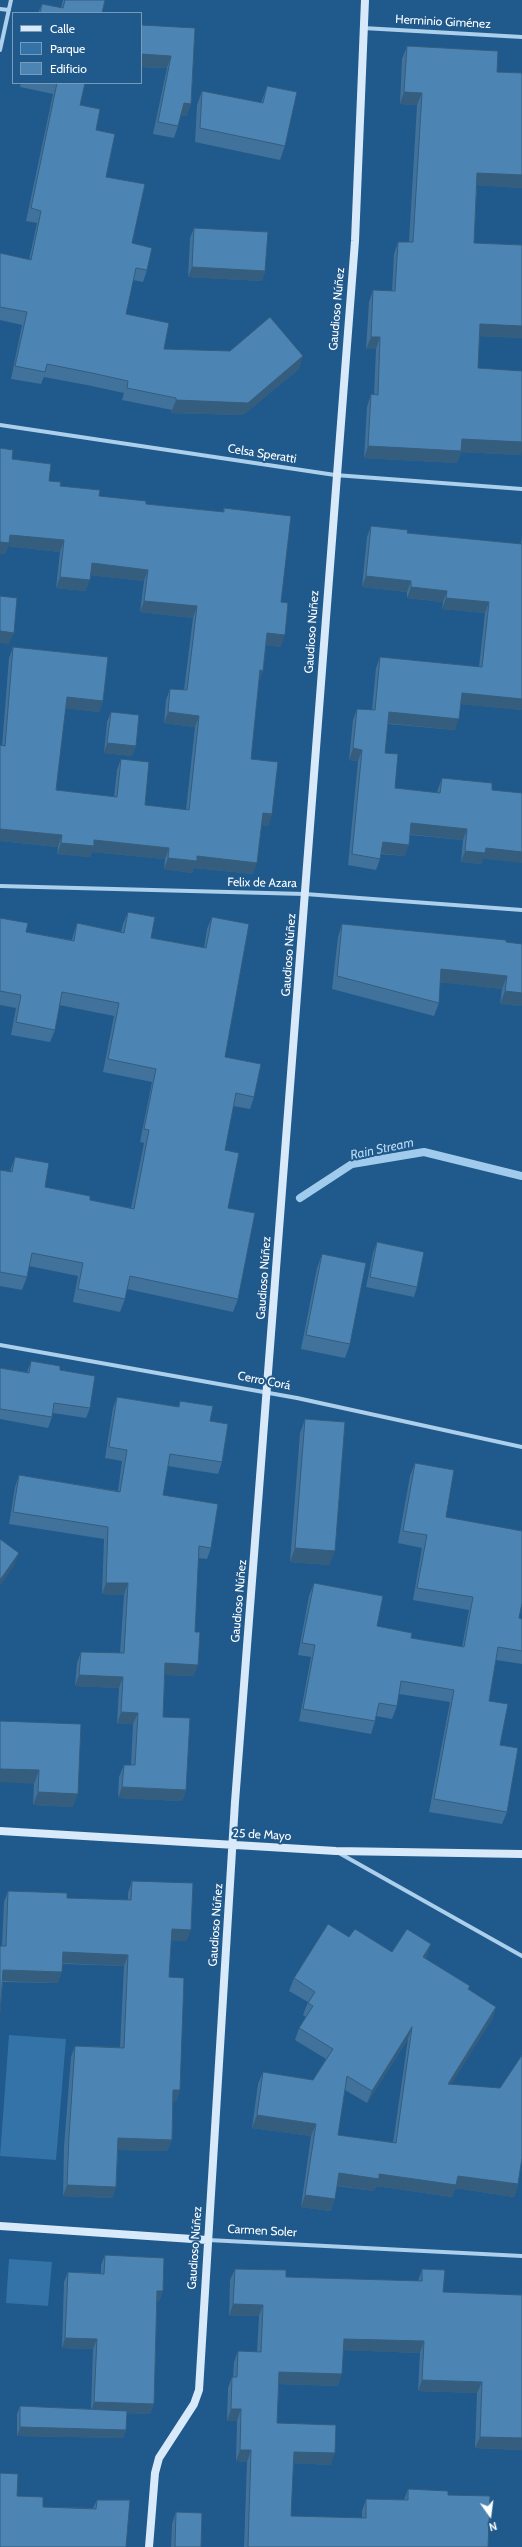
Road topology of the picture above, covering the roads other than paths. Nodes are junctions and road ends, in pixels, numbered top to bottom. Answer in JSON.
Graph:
{"nodes":[{"id":1,"x":11,"y":0,"type":"edge"},
{"id":2,"x":365,"y":0,"type":"edge"},
{"id":3,"x":0,"y":9,"type":"edge"},
{"id":4,"x":8,"y":10,"type":"junction"},
{"id":5,"x":363,"y":28,"type":"junction"},
{"id":6,"x":522,"y":37,"type":"edge"},
{"id":7,"x":0,"y":50,"type":"edge"},
{"id":8,"x":0,"y":424,"type":"edge"},
{"id":9,"x":335,"y":475,"type":"junction"},
{"id":10,"x":522,"y":489,"type":"edge"},
{"id":11,"x":0,"y":886,"type":"edge"},
{"id":12,"x":306,"y":894,"type":"junction"},
{"id":13,"x":522,"y":910,"type":"edge"},
{"id":14,"x":0,"y":1345,"type":"edge"},
{"id":15,"x":268,"y":1394,"type":"junction"},
{"id":16,"x":522,"y":1447,"type":"edge"},
{"id":17,"x":0,"y":1831,"type":"edge"},
{"id":18,"x":232,"y":1845,"type":"junction"},
{"id":19,"x":336,"y":1851,"type":"junction"},
{"id":20,"x":522,"y":1854,"type":"edge"},
{"id":21,"x":522,"y":1956,"type":"edge"},
{"id":22,"x":0,"y":2226,"type":"edge"},
{"id":23,"x":208,"y":2240,"type":"junction"},
{"id":24,"x":522,"y":2256,"type":"edge"},
{"id":25,"x":149,"y":2547,"type":"edge"}],
"edges":[{"from":1,"to":4,"type":"street"},
{"from":2,"to":5,"type":"street","name":"Gaudioso Núñez"},
{"from":3,"to":4,"type":"street"},
{"from":4,"to":7,"type":"street"},
{"from":5,"to":6,"type":"street","name":"Herminio Giménez"},
{"from":5,"to":9,"type":"street","name":"Gaudioso Núñez"},
{"from":8,"to":9,"type":"street","name":"Celsa Speratti"},
{"from":9,"to":10,"type":"street","name":"Celsa Speratti"},
{"from":9,"to":12,"type":"street","name":"Gaudioso Núñez"},
{"from":11,"to":12,"type":"street","name":"Felix de Azara"},
{"from":12,"to":13,"type":"street","name":"Felix de Azara"},
{"from":12,"to":15,"type":"street","name":"Gaudioso Núñez"},
{"from":14,"to":15,"type":"street","name":"Cerro Corá"},
{"from":15,"to":16,"type":"street","name":"Cerro Corá"},
{"from":15,"to":18,"type":"street","name":"Gaudioso Núñez"},
{"from":17,"to":18,"type":"street","name":"25 de Mayo"},
{"from":18,"to":19,"type":"street","name":"25 de Mayo"},
{"from":18,"to":23,"type":"street","name":"Gaudioso Núñez"},
{"from":19,"to":20,"type":"street","name":"25 de Mayo"},
{"from":19,"to":21,"type":"street"},
{"from":22,"to":23,"type":"street","name":"Carmen Soler"},
{"from":23,"to":24,"type":"street","name":"Carmen Soler"},
{"from":23,"to":25,"type":"street","name":"Gaudioso Núñez"}]}
